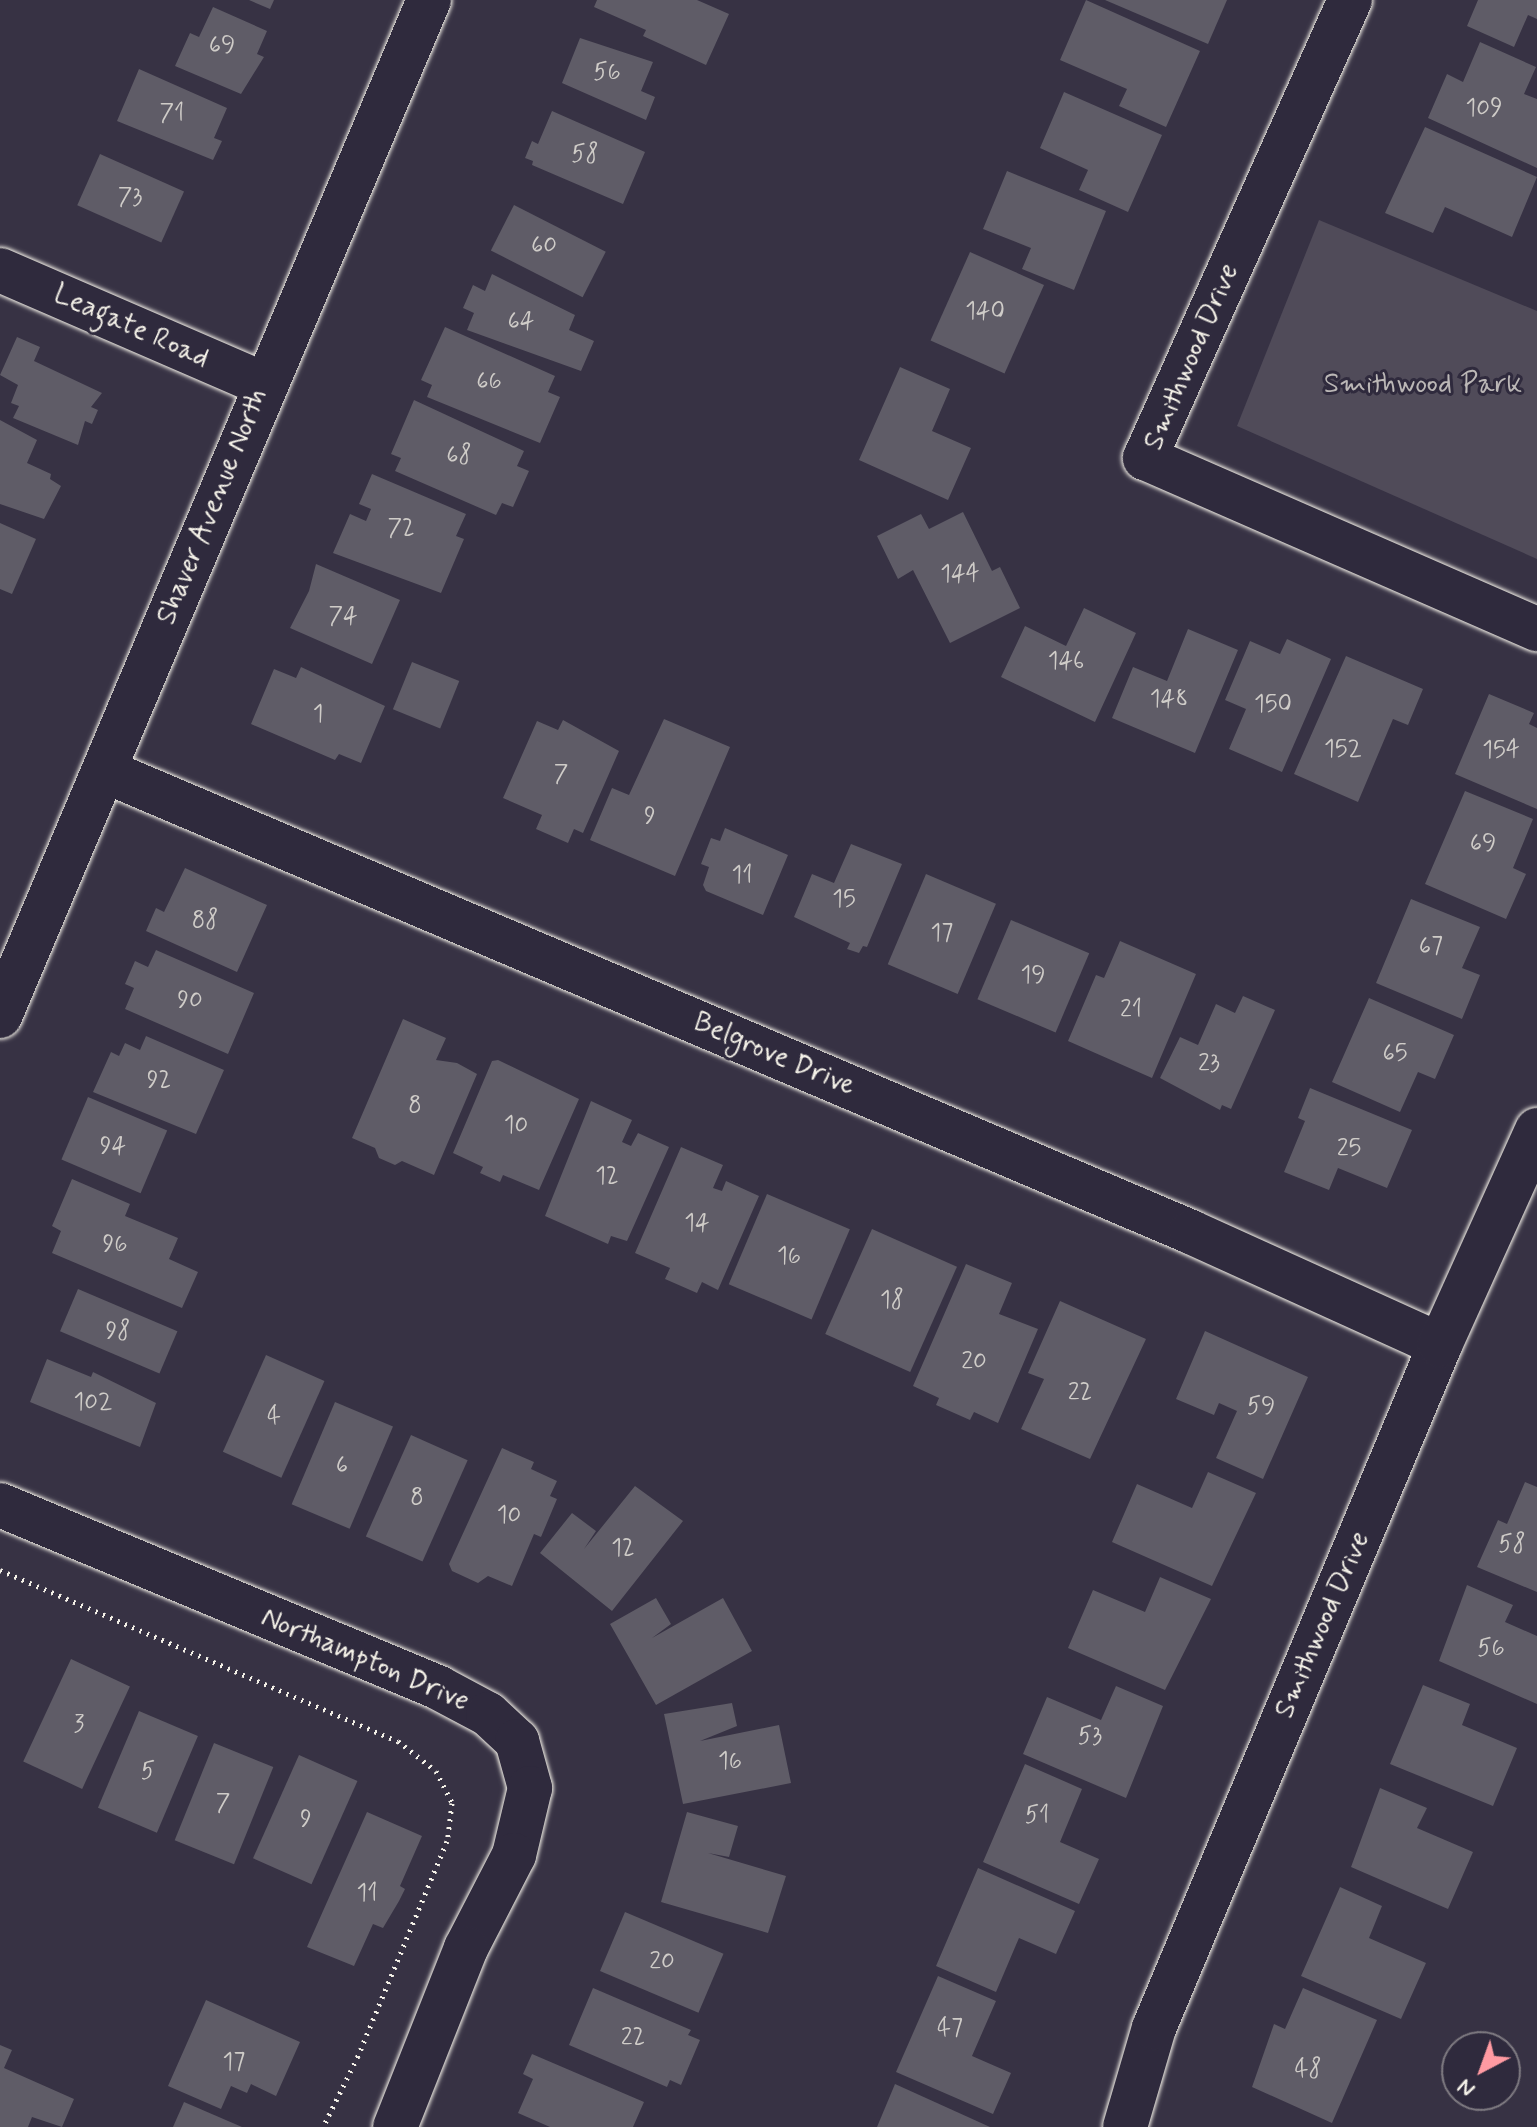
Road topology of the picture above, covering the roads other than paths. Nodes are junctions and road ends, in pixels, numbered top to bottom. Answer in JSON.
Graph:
{"nodes":[{"id":1,"x":429,"y":0,"type":"edge"},
{"id":2,"x":1350,"y":0,"type":"edge"},
{"id":3,"x":0,"y":270,"type":"edge"},
{"id":4,"x":263,"y":384,"type":"junction"},
{"id":5,"x":1537,"y":629,"type":"edge"},
{"id":6,"x":105,"y":771,"type":"junction"},
{"id":7,"x":0,"y":1016,"type":"edge"},
{"id":8,"x":1537,"y":1130,"type":"edge"},
{"id":9,"x":1440,"y":1345,"type":"junction"},
{"id":10,"x":0,"y":1505,"type":"edge"},
{"id":11,"x":395,"y":2127,"type":"edge"},
{"id":12,"x":1125,"y":2127,"type":"edge"}],
"edges":[{"from":1,"to":4,"type":"street","name":"Shaver Avenue North"},
{"from":2,"to":5,"type":"street","name":"Smithwood Drive"},
{"from":3,"to":4,"type":"street","name":"Leagate Road"},
{"from":4,"to":6,"type":"street","name":"Shaver Avenue North"},
{"from":6,"to":7,"type":"street","name":"Shaver Avenue North"},
{"from":6,"to":9,"type":"street","name":"Belgrove Drive"},
{"from":8,"to":9,"type":"street","name":"Smithwood Drive"},
{"from":9,"to":12,"type":"street","name":"Smithwood Drive"},
{"from":10,"to":11,"type":"street","name":"Northampton Drive"}]}
